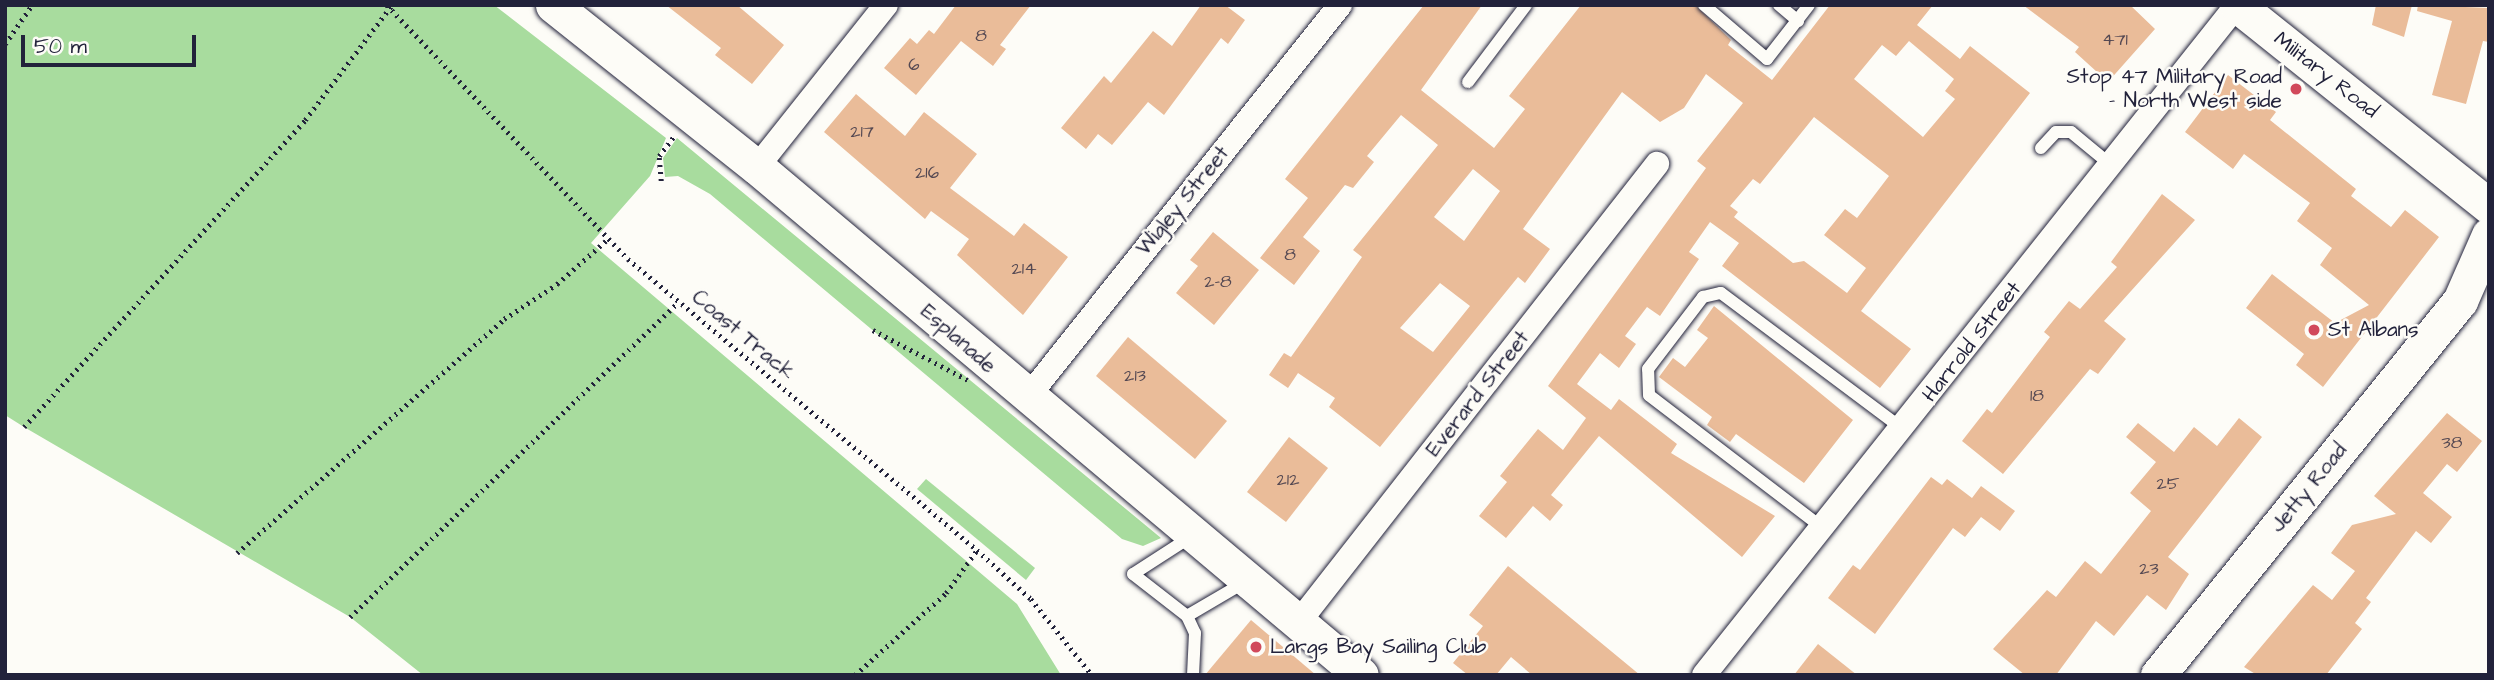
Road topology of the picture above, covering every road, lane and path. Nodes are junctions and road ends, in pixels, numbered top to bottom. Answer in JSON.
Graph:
{"nodes":[{"id":1,"x":32,"y":5,"type":"edge"},
{"id":2,"x":553,"y":5,"type":"edge"},
{"id":3,"x":886,"y":5,"type":"edge"},
{"id":4,"x":1340,"y":5,"type":"edge"},
{"id":5,"x":1526,"y":5,"type":"edge"},
{"id":6,"x":1704,"y":5,"type":"edge"},
{"id":7,"x":1779,"y":5,"type":"edge"},
{"id":8,"x":1810,"y":5,"type":"edge"},
{"id":9,"x":2237,"y":5,"type":"edge"},
{"id":10,"x":389,"y":6,"type":"edge"},
{"id":11,"x":1798,"y":21,"type":"junction"},
{"id":12,"x":5,"y":44,"type":"edge"},
{"id":13,"x":1468,"y":82,"type":"dead end"},
{"id":14,"x":668,"y":144,"type":"dead end"},
{"id":15,"x":2416,"y":144,"type":"junction"},
{"id":16,"x":2041,"y":148,"type":"dead end"},
{"id":17,"x":1657,"y":164,"type":"dead end"},
{"id":18,"x":2111,"y":165,"type":"junction"},
{"id":19,"x":757,"y":167,"type":"junction"},
{"id":20,"x":2489,"y":176,"type":"edge"},
{"id":21,"x":662,"y":181,"type":"dead end"},
{"id":22,"x":2489,"y":205,"type":"edge"},
{"id":23,"x":2489,"y":235,"type":"edge"},
{"id":24,"x":609,"y":238,"type":"junction"},
{"id":25,"x":2489,"y":283,"type":"edge"},
{"id":26,"x":2460,"y":301,"type":"junction"},
{"id":27,"x":678,"y":302,"type":"junction"},
{"id":28,"x":873,"y":330,"type":"dead end"},
{"id":29,"x":971,"y":377,"type":"dead end"},
{"id":30,"x":1027,"y":398,"type":"junction"},
{"id":31,"x":24,"y":427,"type":"dead end"},
{"id":32,"x":1903,"y":429,"type":"junction"},
{"id":33,"x":1824,"y":529,"type":"junction"},
{"id":34,"x":1193,"y":536,"type":"junction"},
{"id":35,"x":977,"y":550,"type":"junction"},
{"id":36,"x":237,"y":553,"type":"dead end"},
{"id":37,"x":1248,"y":580,"type":"junction"},
{"id":38,"x":1187,"y":616,"type":"junction"},
{"id":39,"x":349,"y":617,"type":"dead end"},
{"id":40,"x":1298,"y":623,"type":"junction"},
{"id":41,"x":855,"y":675,"type":"edge"},
{"id":42,"x":1092,"y":675,"type":"edge"},
{"id":43,"x":1193,"y":675,"type":"edge"},
{"id":44,"x":1361,"y":675,"type":"edge"},
{"id":45,"x":1704,"y":675,"type":"edge"},
{"id":46,"x":2158,"y":675,"type":"edge"}],
"edges":[{"from":1,"to":12,"type":"path"},
{"from":2,"to":19,"type":"street","name":"Esplanade"},
{"from":3,"to":19,"type":"street"},
{"from":4,"to":30,"type":"street","name":"Wigley Street"},
{"from":5,"to":13,"type":"lane"},
{"from":6,"to":11,"type":"lane"},
{"from":7,"to":11,"type":"lane"},
{"from":8,"to":11,"type":"lane"},
{"from":9,"to":15,"type":"street","name":"Military Road"},
{"from":9,"to":18,"type":"street","name":"Harrold Street"},
{"from":10,"to":24,"type":"path","name":"Coast Track"},
{"from":10,"to":31,"type":"path"},
{"from":14,"to":21,"type":"path"},
{"from":15,"to":20,"type":"street","name":"Military Road"},
{"from":15,"to":22,"type":"street","name":"Military Road"},
{"from":16,"to":18,"type":"lane"},
{"from":17,"to":40,"type":"street","name":"Everard Street"},
{"from":18,"to":32,"type":"street","name":"Harrold Street"},
{"from":19,"to":30,"type":"street","name":"Esplanade"},
{"from":23,"to":26,"type":"street","name":"Jetty Road"},
{"from":24,"to":27,"type":"path","name":"Coast Track"},
{"from":24,"to":36,"type":"path"},
{"from":25,"to":26,"type":"street","name":"Jetty Road"},
{"from":26,"to":46,"type":"street","name":"Jetty Road"},
{"from":27,"to":35,"type":"path","name":"Coast Track"},
{"from":27,"to":39,"type":"path"},
{"from":28,"to":29,"type":"path"},
{"from":30,"to":34,"type":"street","name":"Esplanade"},
{"from":32,"to":33,"type":"street","name":"Harrold Street"},
{"from":32,"to":33,"type":"lane"},
{"from":33,"to":45,"type":"street","name":"Harrold Street"},
{"from":34,"to":37,"type":"street","name":"Esplanade"},
{"from":34,"to":38,"type":"lane"},
{"from":35,"to":41,"type":"path"},
{"from":35,"to":42,"type":"path","name":"Coast Track"},
{"from":37,"to":38,"type":"lane"},
{"from":37,"to":40,"type":"street","name":"Esplanade"},
{"from":38,"to":43,"type":"lane"},
{"from":40,"to":44,"type":"street","name":"Esplanade"}]}
